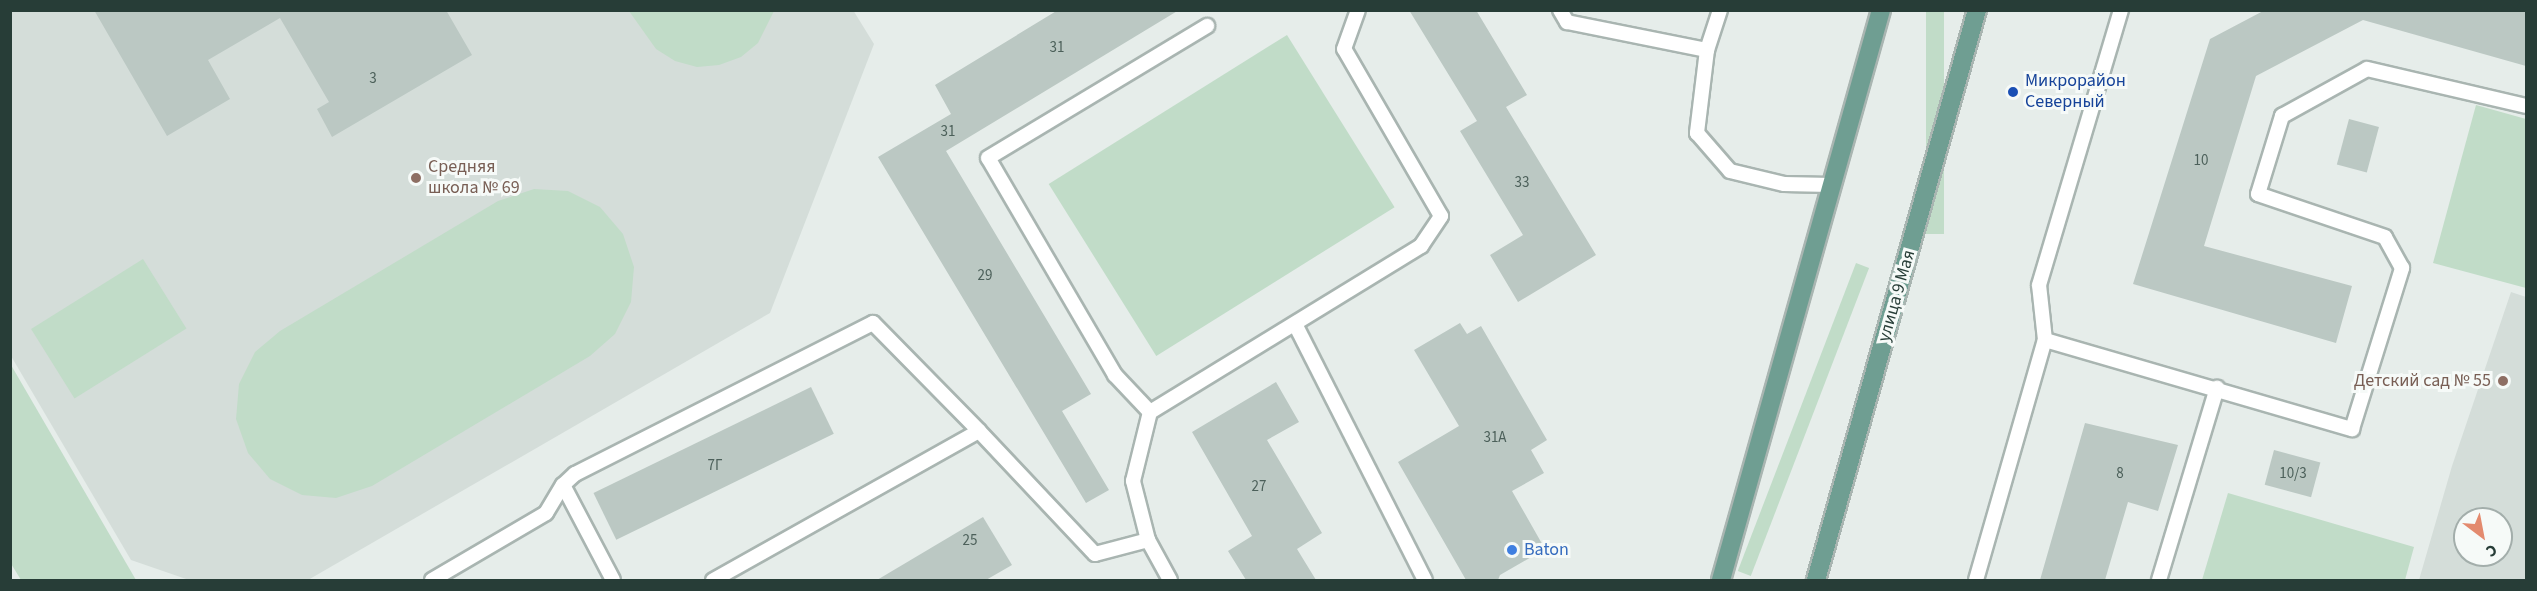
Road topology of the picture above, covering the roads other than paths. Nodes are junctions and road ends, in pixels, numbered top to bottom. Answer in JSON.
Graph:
{"nodes":[{"id":1,"x":1358,"y":10,"type":"edge"},
{"id":2,"x":1560,"y":10,"type":"edge"},
{"id":3,"x":1720,"y":10,"type":"edge"},
{"id":4,"x":1881,"y":10,"type":"edge"},
{"id":5,"x":1977,"y":10,"type":"edge"},
{"id":6,"x":2121,"y":10,"type":"edge"},
{"id":7,"x":1207,"y":26,"type":"dead end"},
{"id":8,"x":1707,"y":50,"type":"junction"},
{"id":9,"x":2526,"y":106,"type":"edge"},
{"id":10,"x":1832,"y":185,"type":"junction"},
{"id":11,"x":1295,"y":324,"type":"junction"},
{"id":12,"x":2045,"y":340,"type":"junction"},
{"id":13,"x":2217,"y":388,"type":"junction"},
{"id":14,"x":1150,"y":412,"type":"junction"},
{"id":15,"x":979,"y":431,"type":"junction"},
{"id":16,"x":563,"y":485,"type":"junction"},
{"id":17,"x":1148,"y":540,"type":"junction"},
{"id":18,"x":432,"y":580,"type":"edge"},
{"id":19,"x":613,"y":580,"type":"edge"},
{"id":20,"x":713,"y":580,"type":"edge"},
{"id":21,"x":1170,"y":580,"type":"edge"},
{"id":22,"x":1425,"y":580,"type":"edge"},
{"id":23,"x":1721,"y":580,"type":"edge"},
{"id":24,"x":1816,"y":580,"type":"edge"},
{"id":25,"x":1976,"y":580,"type":"edge"},
{"id":26,"x":2160,"y":580,"type":"edge"}],
"edges":[{"from":1,"to":11,"type":"lane"},
{"from":2,"to":8,"type":"lane"},
{"from":3,"to":8,"type":"lane"},
{"from":4,"to":10,"type":"main road"},
{"from":5,"to":24,"type":"main road","name":"улица 9 Мая"},
{"from":6,"to":12,"type":"lane"},
{"from":7,"to":14,"type":"lane"},
{"from":8,"to":10,"type":"lane"},
{"from":9,"to":13,"type":"lane"},
{"from":10,"to":23,"type":"main road"},
{"from":11,"to":14,"type":"lane"},
{"from":11,"to":22,"type":"lane"},
{"from":12,"to":13,"type":"lane"},
{"from":12,"to":25,"type":"lane"},
{"from":13,"to":26,"type":"lane"},
{"from":14,"to":17,"type":"lane"},
{"from":15,"to":16,"type":"lane"},
{"from":15,"to":17,"type":"lane"},
{"from":15,"to":20,"type":"lane"},
{"from":16,"to":18,"type":"lane"},
{"from":16,"to":19,"type":"lane"},
{"from":17,"to":21,"type":"lane"}]}
